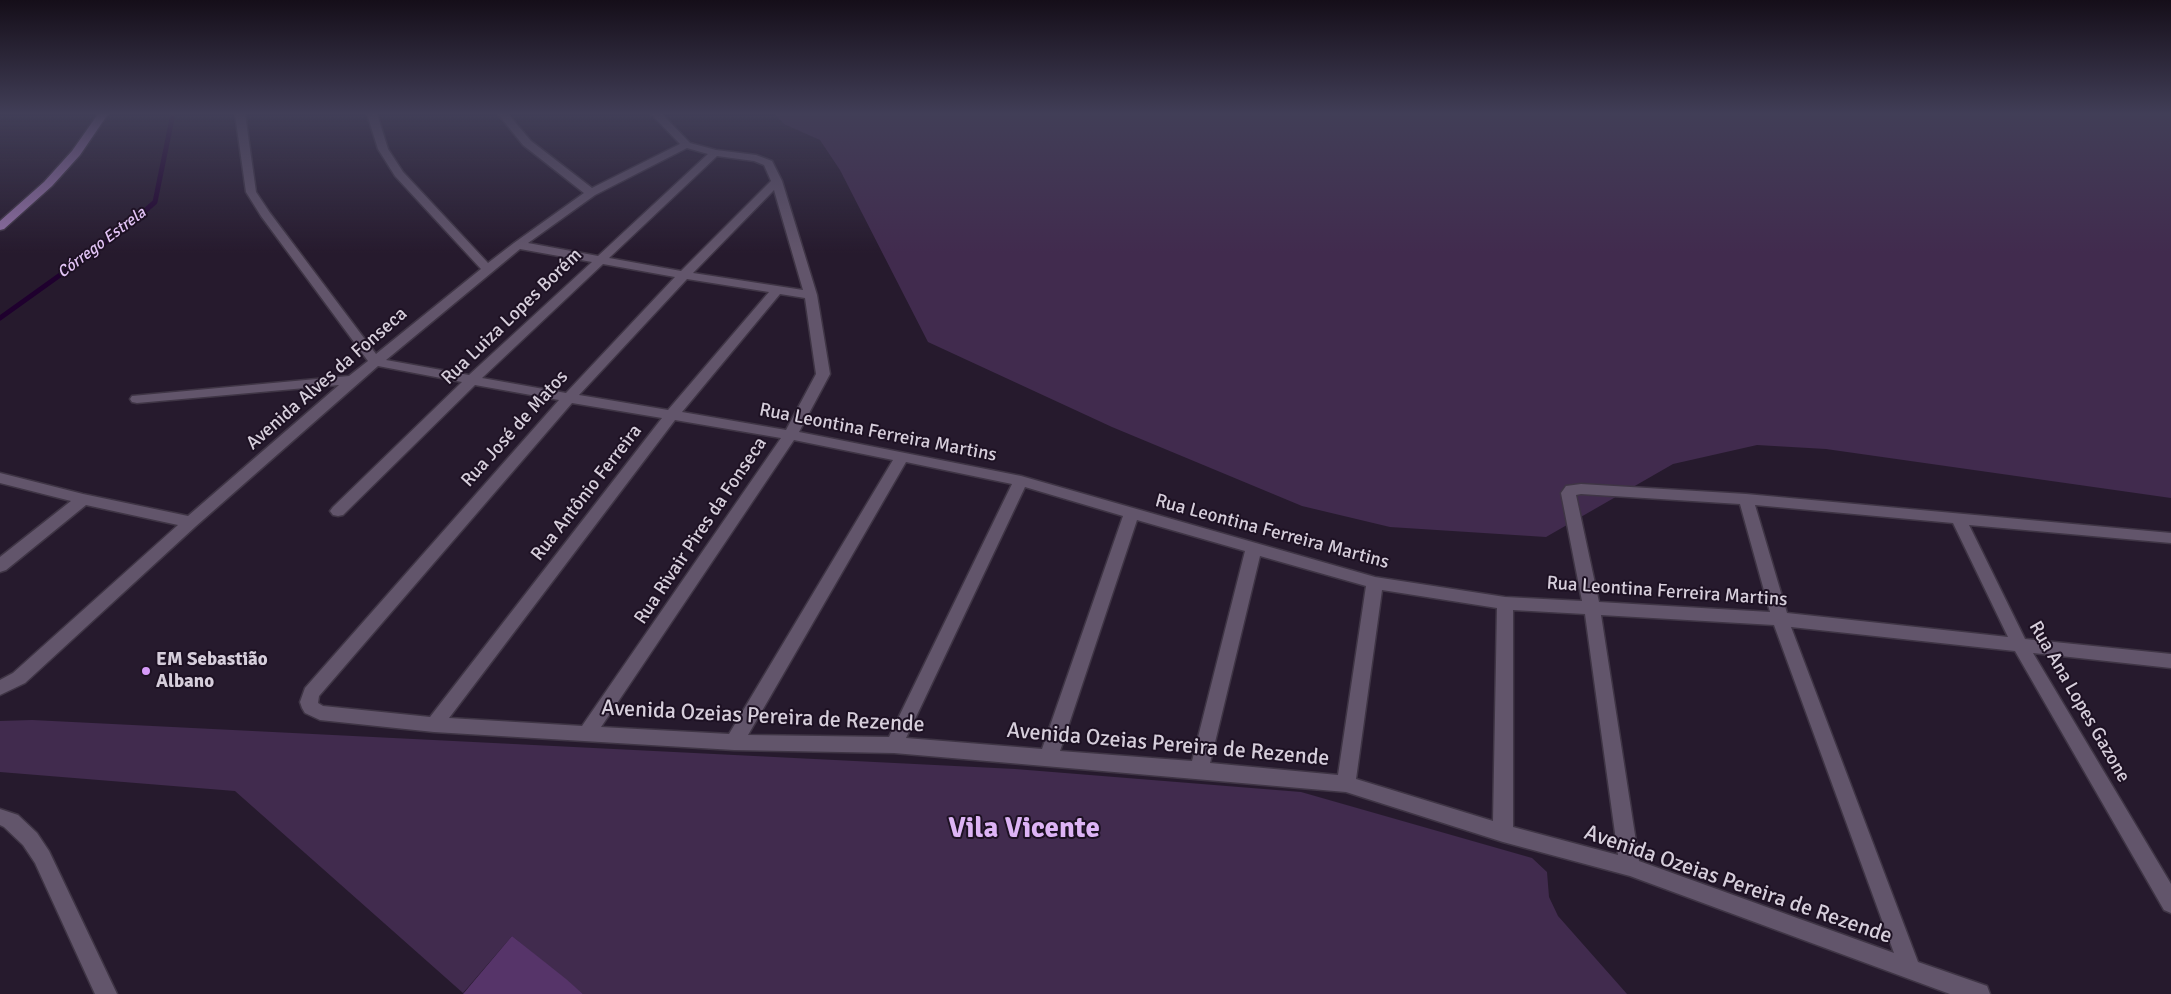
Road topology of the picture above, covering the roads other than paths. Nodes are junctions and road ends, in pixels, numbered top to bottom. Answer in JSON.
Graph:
{"nodes":[{"id":1,"x":69,"y":160,"type":"edge"},
{"id":2,"x":247,"y":160,"type":"edge"},
{"id":3,"x":390,"y":160,"type":"edge"},
{"id":4,"x":549,"y":160,"type":"edge"},
{"id":5,"x":656,"y":160,"type":"edge"},
{"id":6,"x":707,"y":160,"type":"edge"},
{"id":7,"x":763,"y":160,"type":"edge"},
{"id":8,"x":777,"y":181,"type":"junction"},
{"id":9,"x":591,"y":193,"type":"junction"},
{"id":10,"x":0,"y":227,"type":"edge"},
{"id":11,"x":518,"y":245,"type":"junction"},
{"id":12,"x":599,"y":260,"type":"junction"},
{"id":13,"x":487,"y":269,"type":"junction"},
{"id":14,"x":684,"y":275,"type":"junction"},
{"id":15,"x":778,"y":289,"type":"junction"},
{"id":16,"x":811,"y":295,"type":"junction"},
{"id":17,"x":375,"y":362,"type":"junction"},
{"id":18,"x":353,"y":380,"type":"junction"},
{"id":19,"x":471,"y":381,"type":"junction"},
{"id":20,"x":569,"y":398,"type":"junction"},
{"id":21,"x":137,"y":399,"type":"dead end"},
{"id":22,"x":672,"y":415,"type":"junction"},
{"id":23,"x":790,"y":435,"type":"junction"},
{"id":24,"x":902,"y":456,"type":"junction"},
{"id":25,"x":0,"y":478,"type":"edge"},
{"id":26,"x":1021,"y":481,"type":"junction"},
{"id":27,"x":83,"y":499,"type":"junction"},
{"id":28,"x":1746,"y":499,"type":"junction"},
{"id":29,"x":338,"y":511,"type":"dead end"},
{"id":30,"x":1131,"y":514,"type":"junction"},
{"id":31,"x":1958,"y":518,"type":"junction"},
{"id":32,"x":191,"y":522,"type":"junction"},
{"id":33,"x":2171,"y":538,"type":"edge"},
{"id":34,"x":1254,"y":548,"type":"junction"},
{"id":35,"x":0,"y":566,"type":"edge"},
{"id":36,"x":1375,"y":583,"type":"junction"},
{"id":37,"x":1506,"y":603,"type":"junction"},
{"id":38,"x":1592,"y":608,"type":"junction"},
{"id":39,"x":1780,"y":619,"type":"junction"},
{"id":40,"x":2020,"y":645,"type":"junction"},
{"id":41,"x":2171,"y":661,"type":"edge"},
{"id":42,"x":0,"y":688,"type":"edge"},
{"id":43,"x":320,"y":713,"type":"joint"},
{"id":44,"x":434,"y":725,"type":"junction"},
{"id":45,"x":587,"y":733,"type":"junction"},
{"id":46,"x":734,"y":742,"type":"junction"},
{"id":47,"x":894,"y":745,"type":"junction"},
{"id":48,"x":1048,"y":758,"type":"junction"},
{"id":49,"x":1199,"y":770,"type":"junction"},
{"id":50,"x":1346,"y":784,"type":"junction"},
{"id":51,"x":0,"y":817,"type":"edge"},
{"id":52,"x":1503,"y":833,"type":"junction"},
{"id":53,"x":1630,"y":867,"type":"junction"},
{"id":54,"x":2171,"y":903,"type":"edge"},
{"id":55,"x":1911,"y":970,"type":"junction"},
{"id":56,"x":106,"y":994,"type":"edge"},
{"id":57,"x":1979,"y":994,"type":"edge"}],
"edges":[{"from":1,"to":10,"type":"main road"},
{"from":2,"to":17,"type":"street"},
{"from":3,"to":13,"type":"street"},
{"from":4,"to":9,"type":"street"},
{"from":5,"to":9,"type":"street","name":"Avenida Alves da Fonseca"},
{"from":6,"to":12,"type":"street","name":"Rua Luiza Lopes Borém"},
{"from":7,"to":8,"type":"street","name":"Rua Rivair Pires da Fonseca"},
{"from":8,"to":14,"type":"street","name":"Rua José de Matos"},
{"from":8,"to":16,"type":"street","name":"Rua Rivair Pires da Fonseca"},
{"from":9,"to":11,"type":"street","name":"Avenida Alves da Fonseca"},
{"from":11,"to":12,"type":"street"},
{"from":11,"to":13,"type":"street","name":"Avenida Alves da Fonseca"},
{"from":12,"to":14,"type":"street"},
{"from":12,"to":19,"type":"street","name":"Rua Luiza Lopes Borém"},
{"from":13,"to":17,"type":"street","name":"Avenida Alves da Fonseca"},
{"from":14,"to":15,"type":"street"},
{"from":14,"to":20,"type":"street","name":"Rua José de Matos"},
{"from":15,"to":16,"type":"street"},
{"from":15,"to":22,"type":"street","name":"Rua Antônio Ferreira"},
{"from":16,"to":23,"type":"street","name":"Rua Rivair Pires da Fonseca"},
{"from":17,"to":18,"type":"street","name":"Avenida Alves da Fonseca"},
{"from":17,"to":19,"type":"street","name":"Rua Leontina Ferreira Martins"},
{"from":18,"to":21,"type":"street"},
{"from":18,"to":32,"type":"street","name":"Avenida Alves da Fonseca"},
{"from":19,"to":20,"type":"street","name":"Rua Leontina Ferreira Martins"},
{"from":19,"to":29,"type":"street","name":"Rua Luiza Lopes Borém"},
{"from":20,"to":22,"type":"street","name":"Rua Leontina Ferreira Martins"},
{"from":20,"to":43,"type":"street","name":"Rua José de Matos"},
{"from":22,"to":23,"type":"street","name":"Rua Leontina Ferreira Martins"},
{"from":22,"to":44,"type":"street","name":"Rua Antônio Ferreira"},
{"from":23,"to":24,"type":"street","name":"Rua Leontina Ferreira Martins"},
{"from":23,"to":45,"type":"street","name":"Rua Rivair Pires da Fonseca"},
{"from":24,"to":26,"type":"street","name":"Rua Leontina Ferreira Martins"},
{"from":24,"to":46,"type":"street"},
{"from":25,"to":27,"type":"street"},
{"from":26,"to":30,"type":"street","name":"Rua Leontina Ferreira Martins"},
{"from":26,"to":47,"type":"street"},
{"from":27,"to":32,"type":"street"},
{"from":27,"to":35,"type":"street"},
{"from":28,"to":31,"type":"street"},
{"from":28,"to":38,"type":"street"},
{"from":28,"to":39,"type":"street"},
{"from":30,"to":34,"type":"street","name":"Rua Leontina Ferreira Martins"},
{"from":30,"to":48,"type":"street"},
{"from":31,"to":33,"type":"street"},
{"from":31,"to":40,"type":"street","name":"Rua Ana Lopes Gazone"},
{"from":32,"to":42,"type":"street","name":"Avenida Alves da Fonseca"},
{"from":34,"to":36,"type":"street","name":"Rua Leontina Ferreira Martins"},
{"from":34,"to":49,"type":"street"},
{"from":36,"to":37,"type":"street","name":"Rua Leontina Ferreira Martins"},
{"from":36,"to":50,"type":"street"},
{"from":37,"to":38,"type":"street","name":"Rua Leontina Ferreira Martins"},
{"from":37,"to":52,"type":"street"},
{"from":38,"to":39,"type":"street","name":"Rua Leontina Ferreira Martins"},
{"from":38,"to":53,"type":"street"},
{"from":39,"to":40,"type":"street","name":"Rua Leontina Ferreira Martins"},
{"from":39,"to":55,"type":"street"},
{"from":40,"to":41,"type":"street","name":"Rua Leontina Ferreira Martins"},
{"from":40,"to":54,"type":"street","name":"Rua Ana Lopes Gazone"},
{"from":43,"to":44,"type":"street","name":"Avenida Ozeias Pereira de Rezende"},
{"from":44,"to":45,"type":"street","name":"Avenida Ozeias Pereira de Rezende"},
{"from":45,"to":46,"type":"street","name":"Avenida Ozeias Pereira de Rezende"},
{"from":46,"to":47,"type":"street","name":"Avenida Ozeias Pereira de Rezende"},
{"from":47,"to":48,"type":"street","name":"Avenida Ozeias Pereira de Rezende"},
{"from":48,"to":49,"type":"street","name":"Avenida Ozeias Pereira de Rezende"},
{"from":49,"to":50,"type":"street","name":"Avenida Ozeias Pereira de Rezende"},
{"from":50,"to":52,"type":"street","name":"Avenida Ozeias Pereira de Rezende"},
{"from":51,"to":56,"type":"street"},
{"from":52,"to":53,"type":"street","name":"Avenida Ozeias Pereira de Rezende"},
{"from":53,"to":55,"type":"street","name":"Avenida Ozeias Pereira de Rezende"},
{"from":55,"to":57,"type":"street","name":"Avenida Ozeias Pereira de Rezende"}]}
